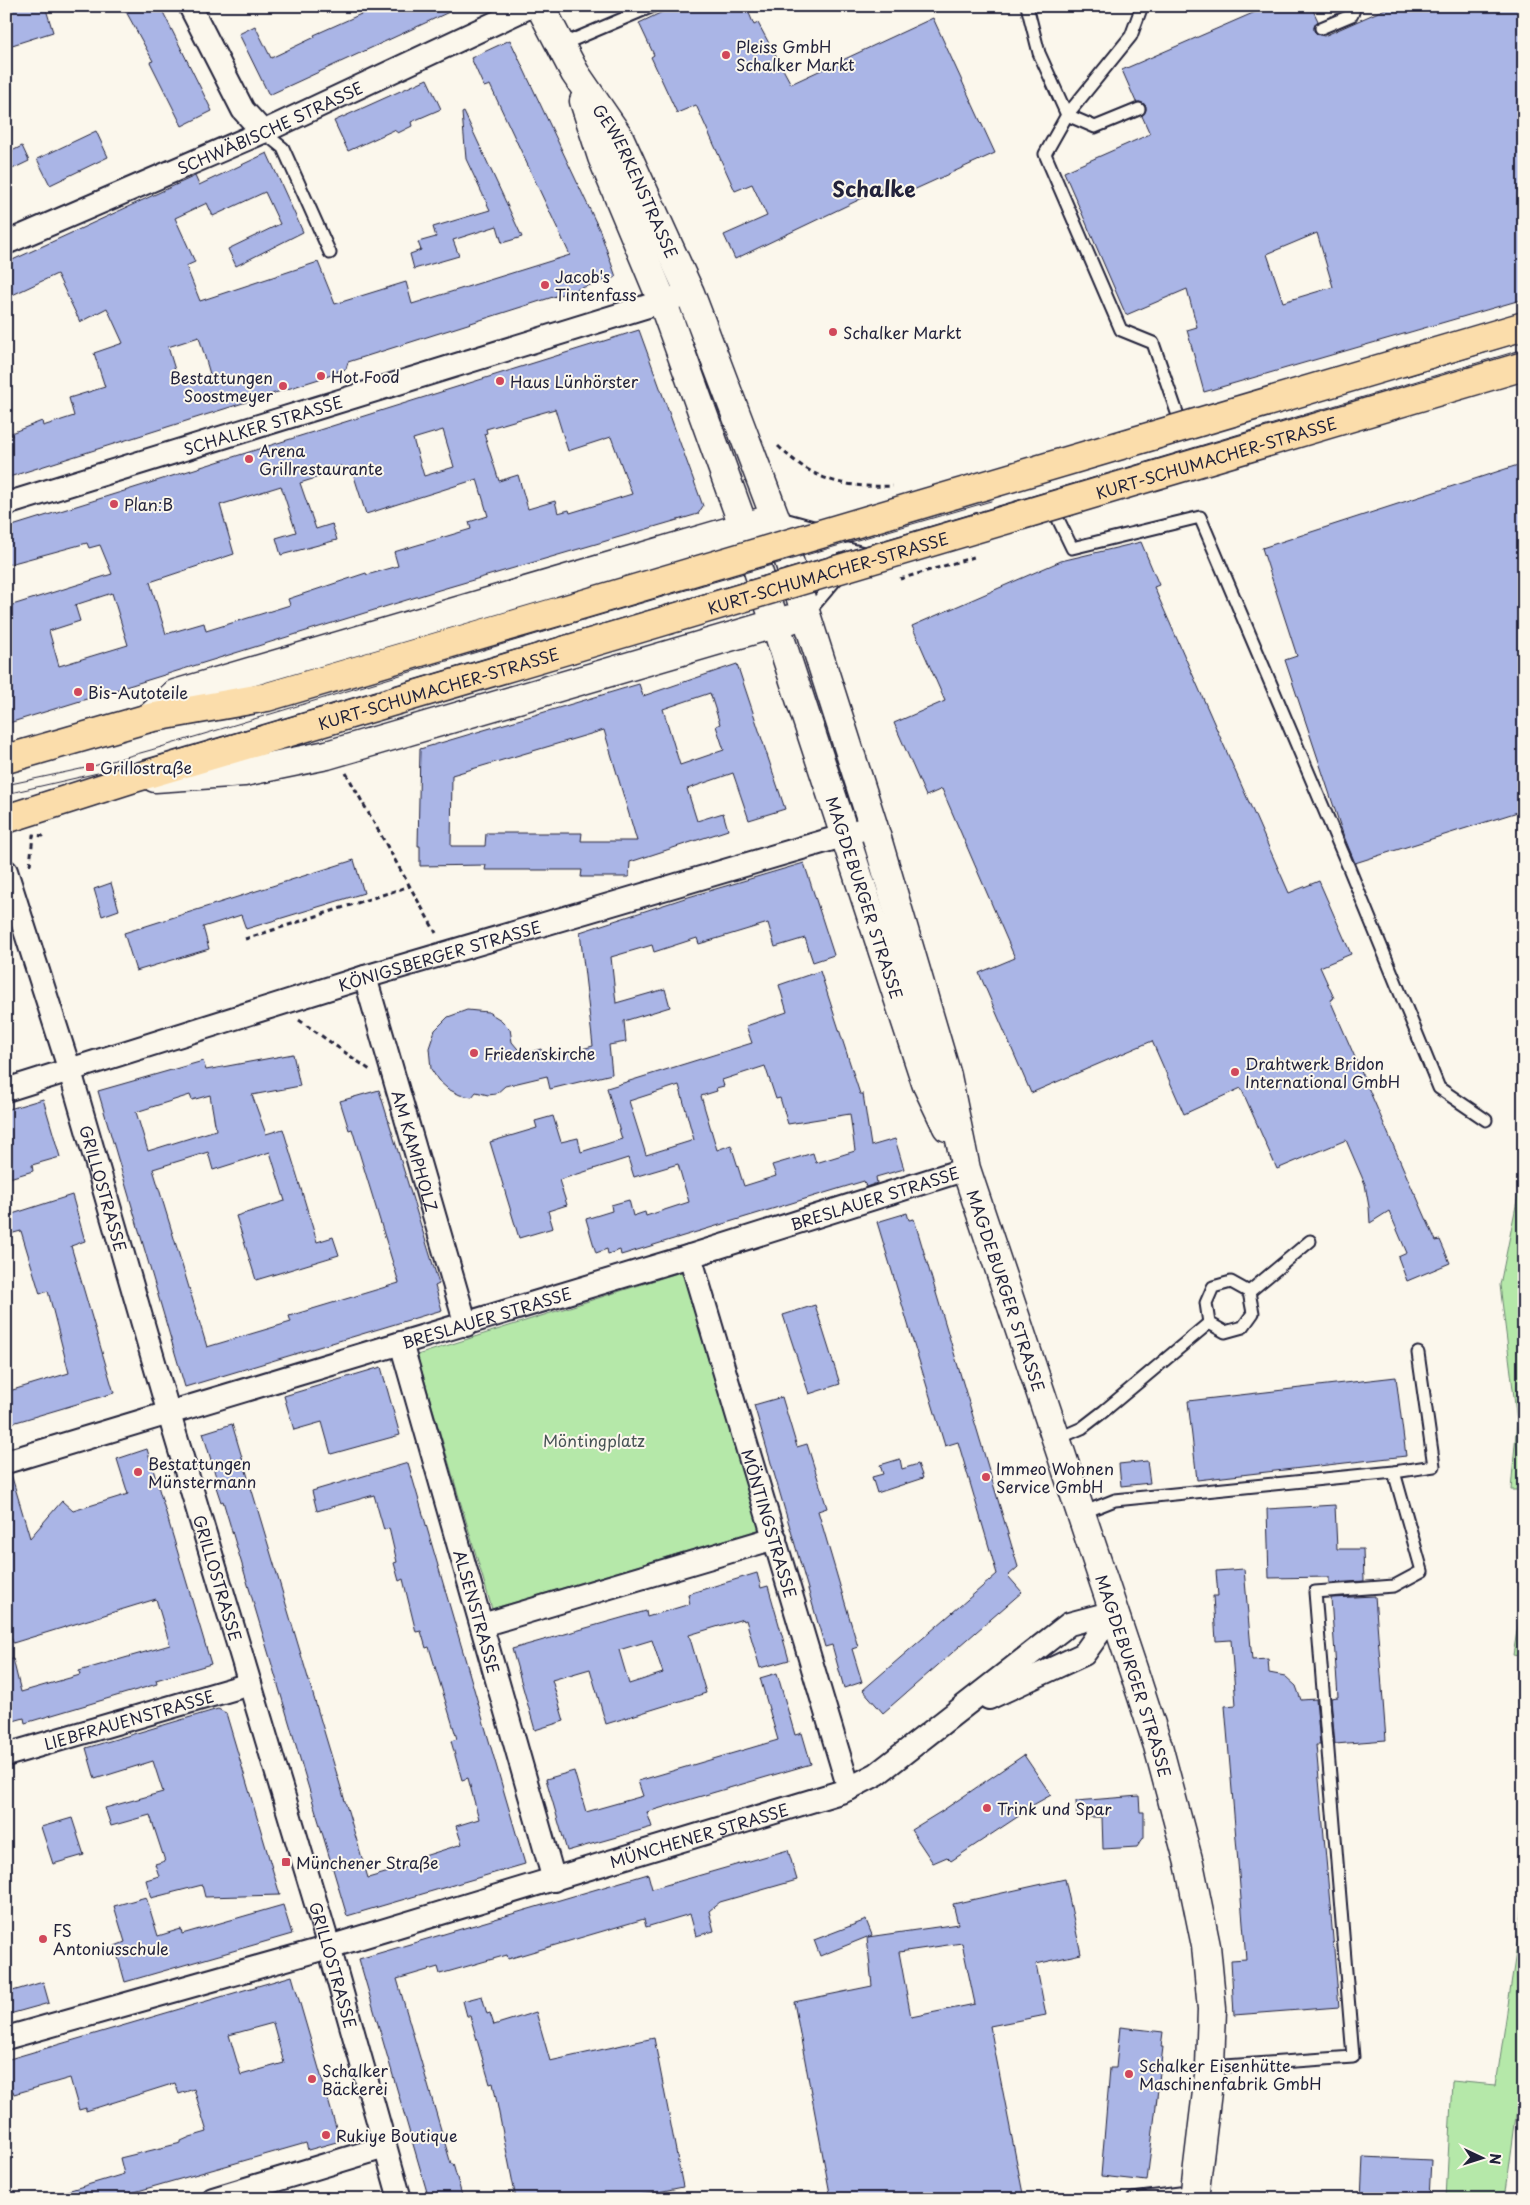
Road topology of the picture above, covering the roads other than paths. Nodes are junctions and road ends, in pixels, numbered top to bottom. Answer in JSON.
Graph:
{"nodes":[{"id":1,"x":190,"y":6,"type":"edge"},
{"id":2,"x":531,"y":6,"type":"edge"},
{"id":3,"x":540,"y":6,"type":"edge"},
{"id":4,"x":653,"y":6,"type":"edge"},
{"id":5,"x":1027,"y":6,"type":"edge"},
{"id":6,"x":1142,"y":6,"type":"edge"},
{"id":7,"x":1355,"y":6,"type":"edge"},
{"id":8,"x":1321,"y":28,"type":"dead end"},
{"id":9,"x":561,"y":45,"type":"junction"},
{"id":10,"x":575,"y":73,"type":"junction"},
{"id":11,"x":1139,"y":109,"type":"dead end"},
{"id":12,"x":1066,"y":115,"type":"junction"},
{"id":13,"x":263,"y":132,"type":"junction"},
{"id":14,"x":6,"y":242,"type":"edge"},
{"id":15,"x":330,"y":253,"type":"dead end"},
{"id":16,"x":690,"y":293,"type":"junction"},
{"id":17,"x":663,"y":303,"type":"junction"},
{"id":18,"x":1524,"y":326,"type":"edge"},
{"id":19,"x":1524,"y":345,"type":"edge"},
{"id":20,"x":1524,"y":366,"type":"edge"},
{"id":21,"x":1188,"y":446,"type":"junction"},
{"id":22,"x":1044,"y":490,"type":"junction"},
{"id":23,"x":6,"y":504,"type":"edge"},
{"id":24,"x":775,"y":517,"type":"junction"},
{"id":25,"x":744,"y":528,"type":"junction"},
{"id":26,"x":869,"y":541,"type":"junction"},
{"id":27,"x":807,"y":614,"type":"junction"},
{"id":28,"x":774,"y":623,"type":"junction"},
{"id":29,"x":149,"y":718,"type":"junction"},
{"id":30,"x":6,"y":759,"type":"edge"},
{"id":31,"x":131,"y":779,"type":"junction"},
{"id":32,"x":6,"y":819,"type":"edge"},
{"id":33,"x":874,"y":825,"type":"junction"},
{"id":34,"x":846,"y":835,"type":"junction"},
{"id":35,"x":6,"y":871,"type":"edge"},
{"id":36,"x":365,"y":977,"type":"junction"},
{"id":37,"x":70,"y":1071,"type":"junction"},
{"id":38,"x":6,"y":1090,"type":"edge"},
{"id":39,"x":1486,"y":1120,"type":"dead end"},
{"id":40,"x":966,"y":1168,"type":"junction"},
{"id":41,"x":1310,"y":1241,"type":"dead end"},
{"id":42,"x":690,"y":1256,"type":"junction"},
{"id":43,"x":1249,"y":1292,"type":"junction"},
{"id":44,"x":1209,"y":1323,"type":"junction"},
{"id":45,"x":466,"y":1325,"type":"junction"},
{"id":46,"x":401,"y":1343,"type":"junction"},
{"id":47,"x":1418,"y":1353,"type":"dead end"},
{"id":48,"x":168,"y":1414,"type":"junction"},
{"id":49,"x":1056,"y":1438,"type":"junction"},
{"id":50,"x":6,"y":1462,"type":"edge"},
{"id":51,"x":1394,"y":1472,"type":"junction"},
{"id":52,"x":1082,"y":1513,"type":"junction"},
{"id":53,"x":775,"y":1538,"type":"junction"},
{"id":54,"x":1114,"y":1612,"type":"junction"},
{"id":55,"x":482,"y":1625,"type":"junction"},
{"id":56,"x":250,"y":1684,"type":"junction"},
{"id":57,"x":943,"y":1724,"type":"junction"},
{"id":58,"x":6,"y":1755,"type":"edge"},
{"id":59,"x":849,"y":1789,"type":"junction"},
{"id":60,"x":554,"y":1880,"type":"junction"},
{"id":61,"x":329,"y":1947,"type":"junction"},
{"id":62,"x":6,"y":2038,"type":"edge"},
{"id":63,"x":1210,"y":2068,"type":"junction"},
{"id":64,"x":385,"y":2147,"type":"junction"},
{"id":65,"x":1194,"y":2195,"type":"edge"},
{"id":66,"x":213,"y":2199,"type":"edge"},
{"id":67,"x":400,"y":2199,"type":"edge"},
{"id":68,"x":1133,"y":2199,"type":"edge"}],
"edges":[{"from":1,"to":13,"type":"street"},
{"from":2,"to":13,"type":"street","name":"SCHWÄBISCHE STRASSE"},
{"from":3,"to":9,"type":"street","name":"GEWERKENSTRASSE"},
{"from":4,"to":9,"type":"lane"},
{"from":5,"to":12,"type":"lane"},
{"from":6,"to":12,"type":"lane"},
{"from":7,"to":8,"type":"lane"},
{"from":9,"to":10,"type":"street","name":"GEWERKENSTRASSE"},
{"from":10,"to":16,"type":"street","name":"GEWERKENSTRASSE"},
{"from":10,"to":17,"type":"street","name":"GEWERKENSTRASSE"},
{"from":11,"to":12,"type":"lane"},
{"from":12,"to":21,"type":"lane"},
{"from":13,"to":14,"type":"street","name":"SCHWÄBISCHE STRASSE"},
{"from":13,"to":15,"type":"lane"},
{"from":16,"to":17,"type":"street","name":"SCHALKER STRASSE"},
{"from":16,"to":24,"type":"street"},
{"from":17,"to":23,"type":"street","name":"SCHALKER STRASSE"},
{"from":17,"to":25,"type":"street"},
{"from":18,"to":29,"type":"main road","bridge":true},
{"from":19,"to":21,"type":"lane"},
{"from":20,"to":31,"type":"main road","name":"KURT-SCHUMACHER-STRASSE","bridge":true},
{"from":21,"to":22,"type":"lane"},
{"from":22,"to":26,"type":"lane"},
{"from":22,"to":39,"type":"lane"},
{"from":24,"to":25,"type":"street"},
{"from":24,"to":26,"type":"lane"},
{"from":24,"to":27,"type":"street"},
{"from":25,"to":28,"type":"street"},
{"from":25,"to":29,"type":"street"},
{"from":26,"to":27,"type":"lane"},
{"from":27,"to":28,"type":"street","name":"KURT-SCHUMACHER-STRASSE"},
{"from":27,"to":33,"type":"street","name":"MAGDEBURGER STRASSE"},
{"from":28,"to":31,"type":"street","name":"KURT-SCHUMACHER-STRASSE"},
{"from":28,"to":34,"type":"street","name":"MAGDEBURGER STRASSE"},
{"from":29,"to":30,"type":"main road"},
{"from":31,"to":32,"type":"main road","name":"KURT-SCHUMACHER-STRASSE"},
{"from":33,"to":34,"type":"street","name":"KÖNIGSBERGER STRASSE"},
{"from":33,"to":40,"type":"street","name":"MAGDEBURGER STRASSE"},
{"from":34,"to":36,"type":"street","name":"KÖNIGSBERGER STRASSE"},
{"from":34,"to":40,"type":"street","name":"MAGDEBURGER STRASSE"},
{"from":35,"to":37,"type":"street","name":"GRILLOSTRASSE"},
{"from":36,"to":37,"type":"street","name":"KÖNIGSBERGER STRASSE"},
{"from":36,"to":45,"type":"street","name":"AM KAMPHOLZ"},
{"from":37,"to":38,"type":"street","name":"KÖNIGSBERGER STRASSE"},
{"from":37,"to":48,"type":"street","name":"GRILLOSTRASSE"},
{"from":40,"to":42,"type":"street","name":"BRESLAUER STRASSE"},
{"from":40,"to":49,"type":"street","name":"MAGDEBURGER STRASSE"},
{"from":41,"to":43,"type":"lane"},
{"from":42,"to":45,"type":"street","name":"BRESLAUER STRASSE"},
{"from":42,"to":53,"type":"street","name":"MÖNTINGSTRASSE"},
{"from":43,"to":44,"type":"lane"},
{"from":43,"to":44,"type":"lane"},
{"from":44,"to":49,"type":"lane"},
{"from":45,"to":46,"type":"street","name":"BRESLAUER STRASSE"},
{"from":46,"to":48,"type":"street","name":"BRESLAUER STRASSE"},
{"from":46,"to":55,"type":"street","name":"ALSENSTRASSE"},
{"from":47,"to":51,"type":"lane"},
{"from":48,"to":50,"type":"street","name":"BRESLAUER STRASSE"},
{"from":48,"to":56,"type":"street","name":"GRILLOSTRASSE"},
{"from":49,"to":52,"type":"street","name":"MAGDEBURGER STRASSE"},
{"from":51,"to":52,"type":"lane"},
{"from":51,"to":63,"type":"lane"},
{"from":52,"to":54,"type":"street","name":"MAGDEBURGER STRASSE"},
{"from":53,"to":55,"type":"street"},
{"from":53,"to":59,"type":"street","name":"MÖNTINGSTRASSE"},
{"from":54,"to":57,"type":"street","name":"MÜNCHENER STRASSE"},
{"from":54,"to":57,"type":"street","name":"MÜNCHENER STRASSE"},
{"from":54,"to":63,"type":"street","name":"MAGDEBURGER STRASSE"},
{"from":55,"to":60,"type":"street","name":"ALSENSTRASSE"},
{"from":56,"to":58,"type":"street","name":"LIEBFRAUENSTRASSE"},
{"from":56,"to":61,"type":"street","name":"GRILLOSTRASSE"},
{"from":57,"to":59,"type":"street","name":"MÜNCHENER STRASSE"},
{"from":59,"to":60,"type":"street","name":"MÜNCHENER STRASSE"},
{"from":60,"to":61,"type":"street","name":"MÜNCHENER STRASSE"},
{"from":61,"to":62,"type":"street","name":"MÜNCHENER STRASSE"},
{"from":61,"to":64,"type":"street","name":"GRILLOSTRASSE"},
{"from":63,"to":65,"type":"street","name":"MAGDEBURGER STRASSE"},
{"from":64,"to":66,"type":"street"},
{"from":64,"to":67,"type":"street","name":"GRILLOSTRASSE"},
{"from":65,"to":68,"type":"lane"}]}
